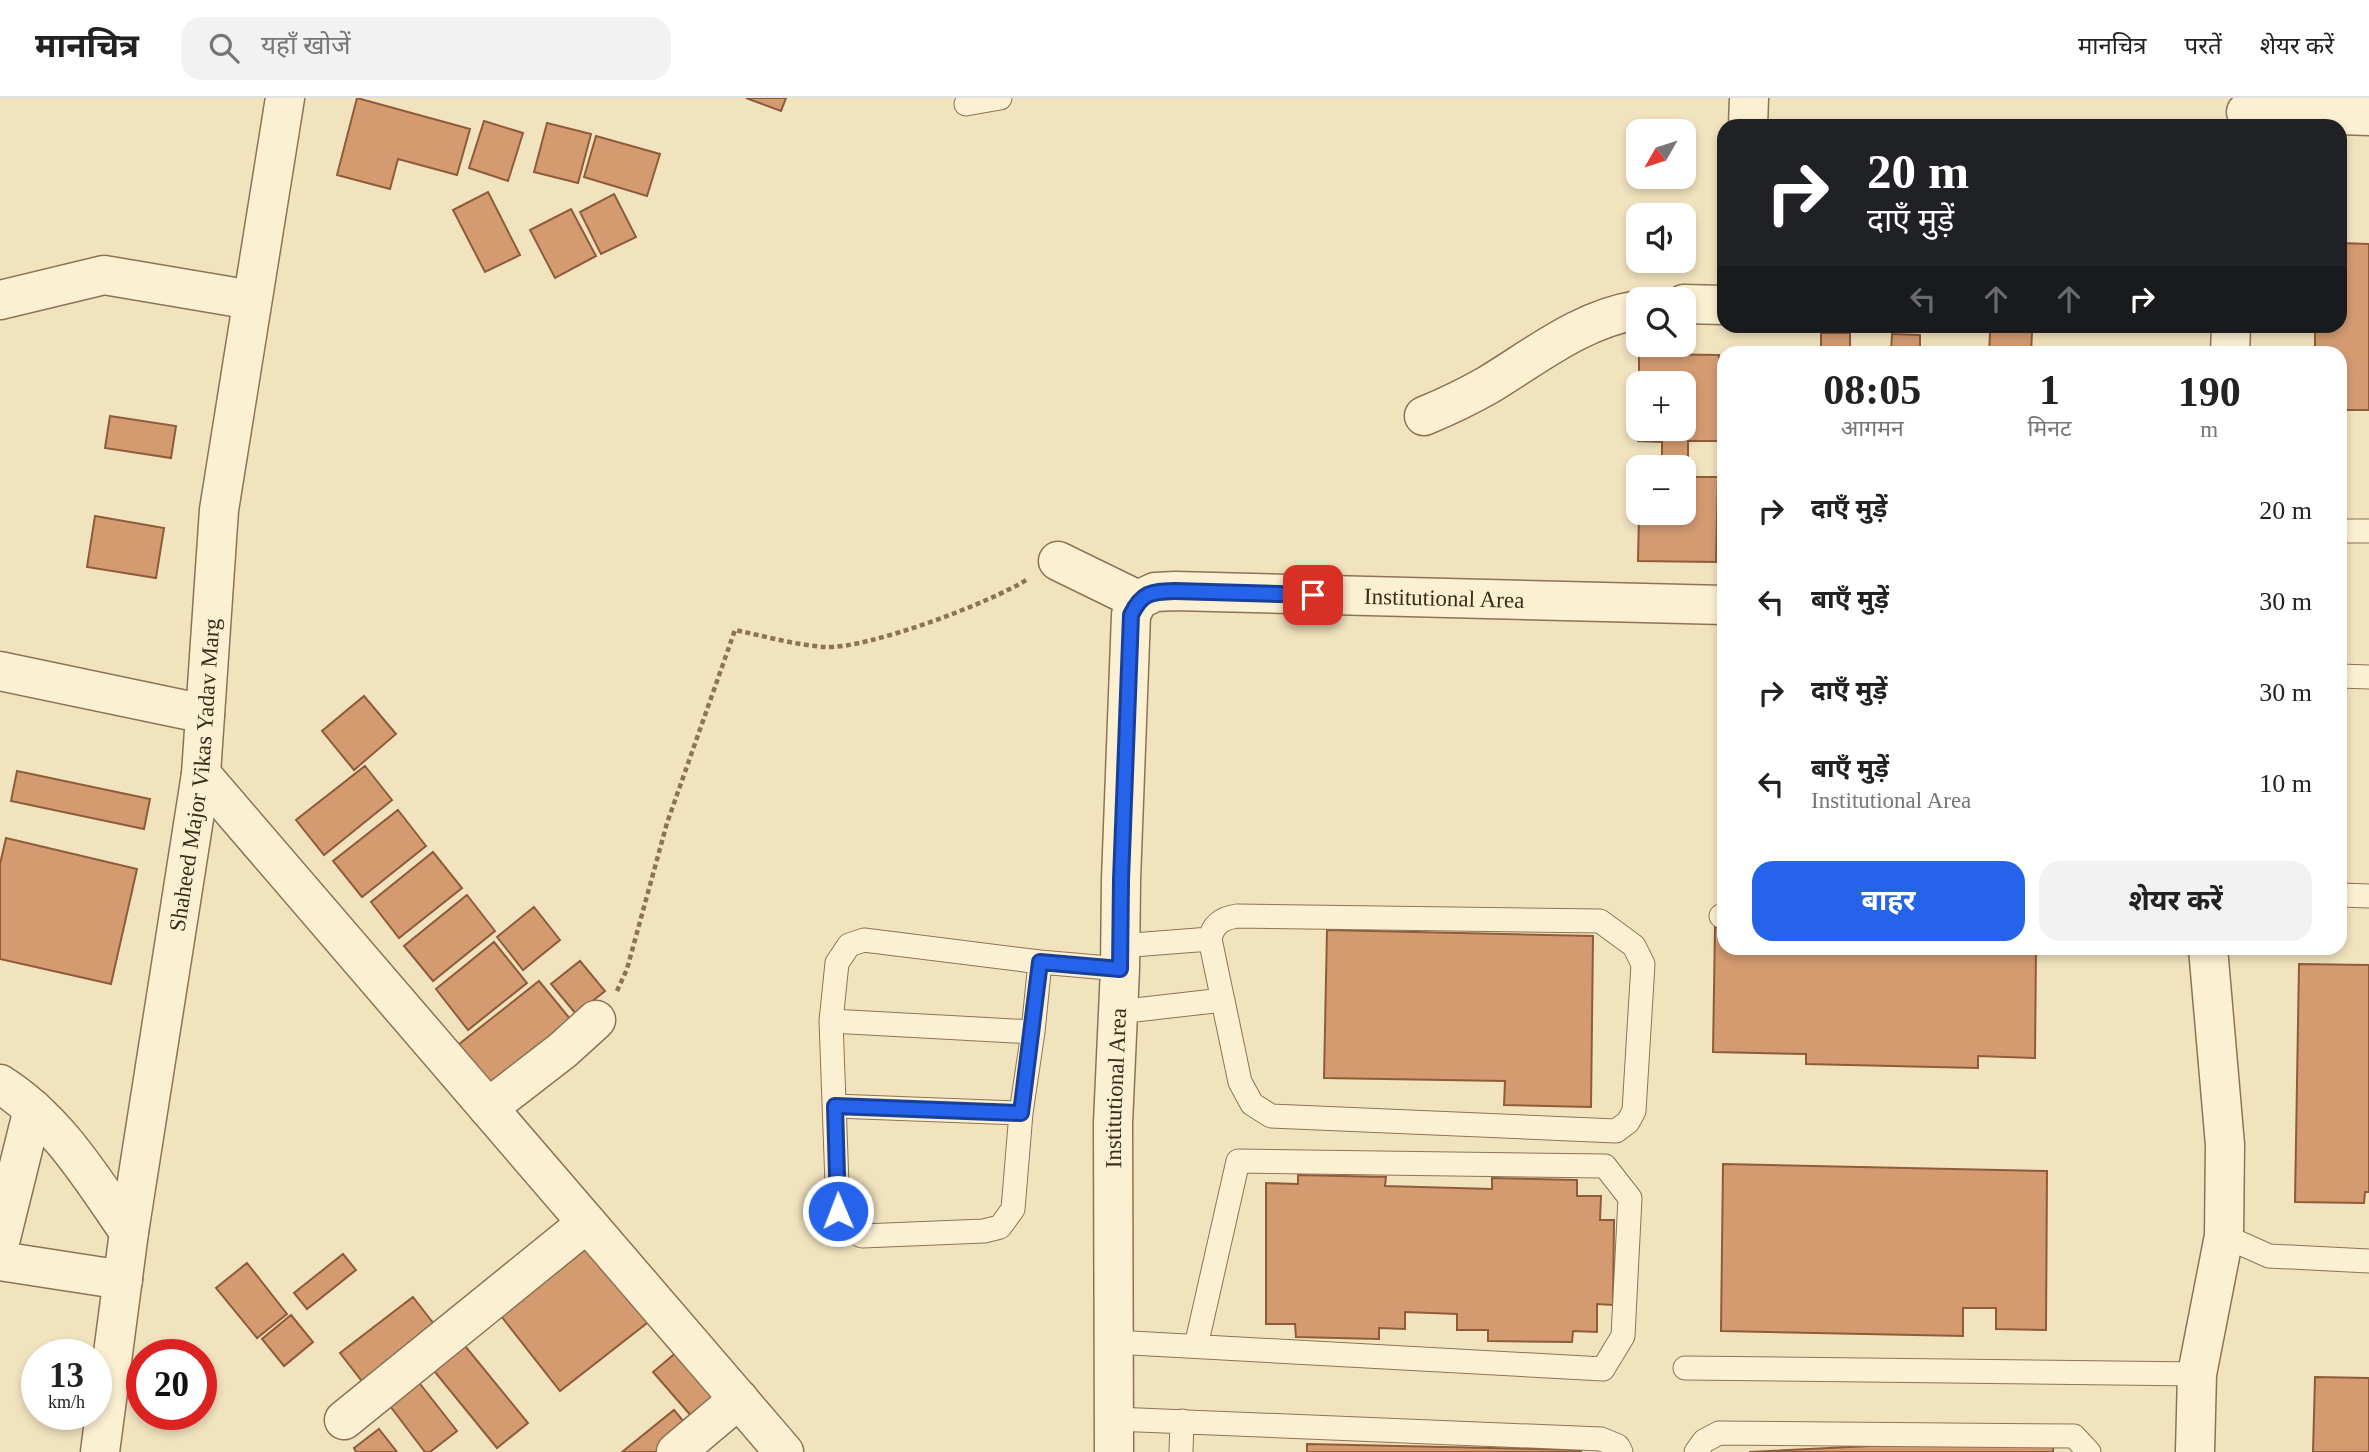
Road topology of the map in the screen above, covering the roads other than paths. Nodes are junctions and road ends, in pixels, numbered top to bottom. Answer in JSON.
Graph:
{"nodes":[{"id":1,"x":285,"y":98,"type":"edge"},
{"id":2,"x":1000,"y":98,"type":"edge"},
{"id":3,"x":1749,"y":98,"type":"edge"},
{"id":4,"x":966,"y":104,"type":"dead end"},
{"id":5,"x":2245,"y":112,"type":"edge"},
{"id":6,"x":2369,"y":116,"type":"edge"},
{"id":7,"x":1748,"y":119,"type":"edge"},
{"id":8,"x":0,"y":300,"type":"edge"},
{"id":9,"x":252,"y":300,"type":"junction"},
{"id":10,"x":1696,"y":304,"type":"edge"},
{"id":11,"x":1717,"y":305,"type":"edge"},
{"id":12,"x":1626,"y":312,"type":"edge"},
{"id":13,"x":1424,"y":416,"type":"dead end"},
{"id":14,"x":2347,"y":531,"type":"edge"},
{"id":15,"x":2369,"y":531,"type":"edge"},
{"id":16,"x":1058,"y":561,"type":"road end"},
{"id":17,"x":1138,"y":600,"type":"junction"},
{"id":18,"x":1717,"y":605,"type":"edge"},
{"id":19,"x":0,"y":671,"type":"edge"},
{"id":20,"x":2347,"y":676,"type":"edge"},
{"id":21,"x":2369,"y":677,"type":"edge"},
{"id":22,"x":205,"y":714,"type":"junction"},
{"id":23,"x":201,"y":774,"type":"junction"},
{"id":24,"x":2347,"y":895,"type":"edge"},
{"id":25,"x":2369,"y":896,"type":"edge"},
{"id":26,"x":1210,"y":939,"type":"junction"},
{"id":27,"x":2209,"y":955,"type":"edge"},
{"id":28,"x":1120,"y":958,"type":"junction"},
{"id":29,"x":1040,"y":962,"type":"junction"},
{"id":30,"x":1223,"y":1000,"type":"junction"},
{"id":31,"x":1118,"y":1012,"type":"junction"},
{"id":32,"x":596,"y":1020,"type":"road end"},
{"id":33,"x":831,"y":1020,"type":"junction"},
{"id":34,"x":1032,"y":1032,"type":"junction"},
{"id":35,"x":0,"y":1084,"type":"edge"},
{"id":36,"x":835,"y":1106,"type":"junction"},
{"id":37,"x":488,"y":1108,"type":"junction"},
{"id":38,"x":33,"y":1109,"type":"junction"},
{"id":39,"x":1021,"y":1113,"type":"junction"},
{"id":40,"x":587,"y":1223,"type":"junction"},
{"id":41,"x":129,"y":1231,"type":"junction"},
{"id":42,"x":2224,"y":1236,"type":"junction"},
{"id":43,"x":0,"y":1242,"type":"edge"},
{"id":44,"x":0,"y":1261,"type":"edge"},
{"id":45,"x":2369,"y":1261,"type":"edge"},
{"id":46,"x":123,"y":1280,"type":"junction"},
{"id":47,"x":1114,"y":1342,"type":"junction"},
{"id":48,"x":1196,"y":1346,"type":"junction"},
{"id":49,"x":1685,"y":1368,"type":"dead end"},
{"id":50,"x":2197,"y":1374,"type":"junction"},
{"id":51,"x":739,"y":1399,"type":"junction"},
{"id":52,"x":344,"y":1420,"type":"dead end"},
{"id":53,"x":1182,"y":1421,"type":"junction"},
{"id":54,"x":1114,"y":1435,"type":"edge"},
{"id":55,"x":100,"y":1452,"type":"edge"},
{"id":56,"x":676,"y":1452,"type":"edge"},
{"id":57,"x":784,"y":1452,"type":"edge"},
{"id":58,"x":1181,"y":1452,"type":"edge"},
{"id":59,"x":1621,"y":1452,"type":"edge"},
{"id":60,"x":1696,"y":1452,"type":"edge"},
{"id":61,"x":2089,"y":1452,"type":"edge"},
{"id":62,"x":2195,"y":1452,"type":"edge"}],
"edges":[{"from":1,"to":9,"type":"street","name":"Shaheed Major Vikas Yadav Marg"},
{"from":2,"to":4,"type":"lane"},
{"from":3,"to":7,"type":"street"},
{"from":5,"to":6,"type":"street"},
{"from":8,"to":9,"type":"street"},
{"from":9,"to":22,"type":"street","name":"Shaheed Major Vikas Yadav Marg"},
{"from":10,"to":11,"type":"street"},
{"from":12,"to":13,"type":"street"},
{"from":14,"to":15,"type":"lane"},
{"from":16,"to":17,"type":"street"},
{"from":17,"to":18,"type":"street","name":"Institutional Area"},
{"from":17,"to":28,"type":"street","name":"Institutional Area"},
{"from":19,"to":22,"type":"street"},
{"from":20,"to":21,"type":"lane"},
{"from":22,"to":23,"type":"street","name":"Shaheed Major Vikas Yadav Marg"},
{"from":23,"to":37,"type":"street"},
{"from":23,"to":41,"type":"street","name":"Shaheed Major Vikas Yadav Marg"},
{"from":24,"to":25,"type":"lane"},
{"from":26,"to":28,"type":"lane"},
{"from":26,"to":30,"type":"lane"},
{"from":26,"to":30,"type":"lane"},
{"from":27,"to":42,"type":"street"},
{"from":28,"to":29,"type":"lane"},
{"from":28,"to":31,"type":"street","name":"Institutional Area"},
{"from":29,"to":33,"type":"lane"},
{"from":29,"to":34,"type":"lane"},
{"from":30,"to":31,"type":"lane"},
{"from":31,"to":47,"type":"street","name":"Institutional Area"},
{"from":32,"to":37,"type":"street"},
{"from":33,"to":34,"type":"lane"},
{"from":33,"to":36,"type":"lane"},
{"from":34,"to":39,"type":"lane"},
{"from":35,"to":38,"type":"street"},
{"from":36,"to":39,"type":"lane"},
{"from":36,"to":39,"type":"lane"},
{"from":37,"to":40,"type":"street"},
{"from":38,"to":41,"type":"street"},
{"from":38,"to":43,"type":"street"},
{"from":40,"to":51,"type":"street"},
{"from":40,"to":52,"type":"street"},
{"from":41,"to":46,"type":"street","name":"Shaheed Major Vikas Yadav Marg"},
{"from":42,"to":45,"type":"lane"},
{"from":42,"to":50,"type":"street"},
{"from":44,"to":46,"type":"street"},
{"from":46,"to":55,"type":"street","name":"Shaheed Major Vikas Yadav Marg"},
{"from":47,"to":48,"type":"lane"},
{"from":47,"to":54,"type":"street","name":"Institutional Area"},
{"from":48,"to":48,"type":"lane"},
{"from":49,"to":50,"type":"lane"},
{"from":50,"to":62,"type":"street"},
{"from":51,"to":56,"type":"street"},
{"from":51,"to":57,"type":"street"},
{"from":53,"to":54,"type":"lane"},
{"from":53,"to":58,"type":"lane"},
{"from":53,"to":59,"type":"lane"},
{"from":60,"to":61,"type":"lane"}]}
